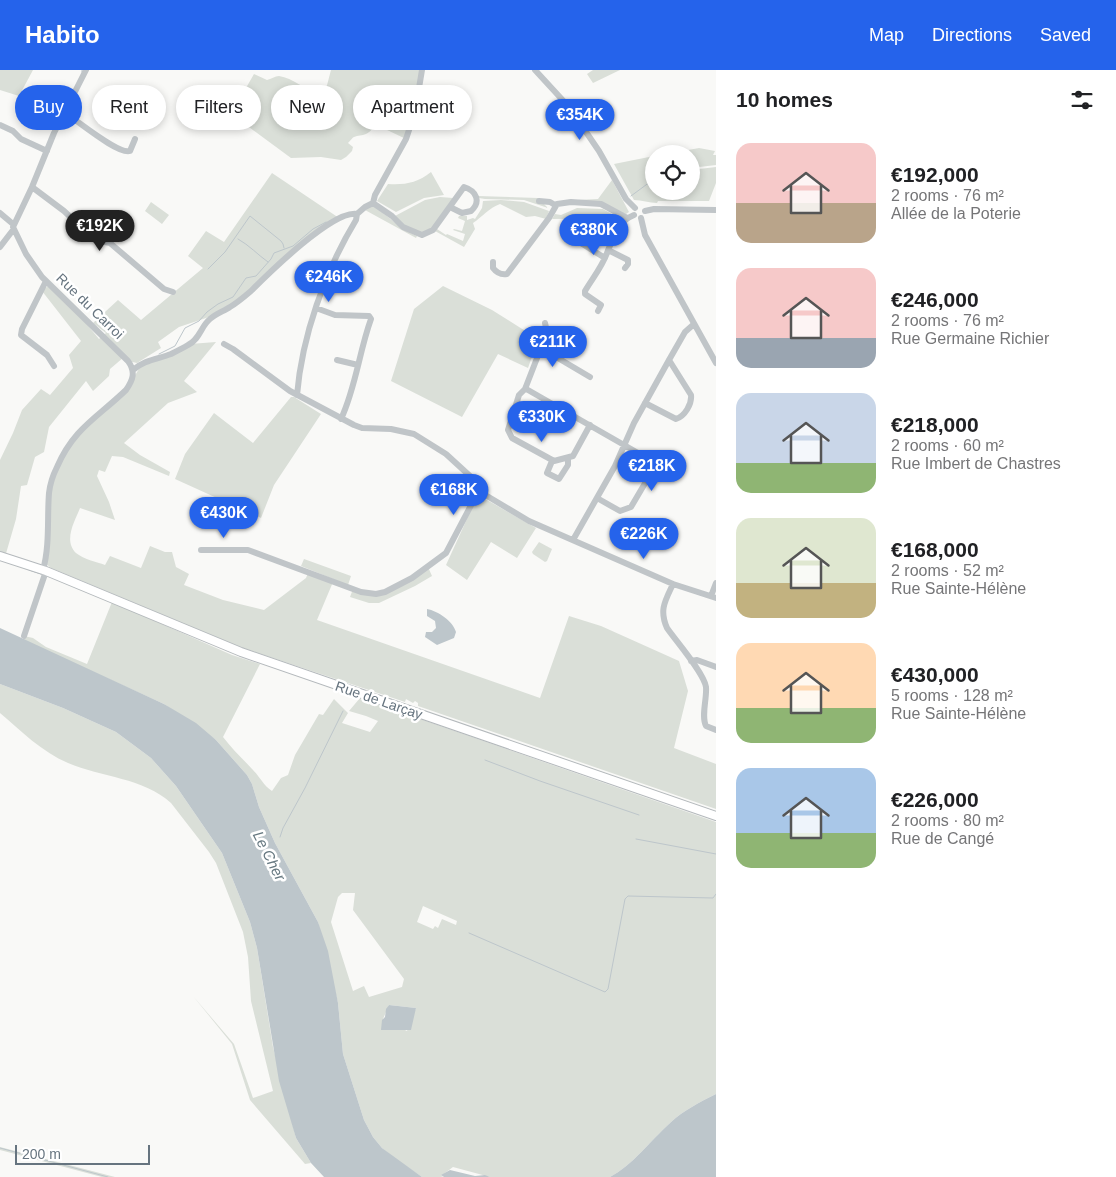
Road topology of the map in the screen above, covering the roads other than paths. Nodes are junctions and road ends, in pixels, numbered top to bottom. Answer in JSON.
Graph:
{"nodes":[{"id":1,"x":86,"y":70,"type":"edge"},
{"id":2,"x":422,"y":70,"type":"edge"},
{"id":3,"x":535,"y":70,"type":"edge"},
{"id":4,"x":78,"y":85,"type":"edge"},
{"id":5,"x":0,"y":125,"type":"edge"},
{"id":6,"x":82,"y":125,"type":"edge"},
{"id":7,"x":56,"y":130,"type":"edge"},
{"id":8,"x":135,"y":140,"type":"dead end"},
{"id":9,"x":47,"y":151,"type":"junction"},
{"id":10,"x":32,"y":187,"type":"junction"},
{"id":11,"x":539,"y":200,"type":"dead end"},
{"id":12,"x":373,"y":203,"type":"junction"},
{"id":13,"x":555,"y":205,"type":"junction"},
{"id":14,"x":450,"y":207,"type":"junction"},
{"id":15,"x":716,"y":210,"type":"edge"},
{"id":16,"x":645,"y":211,"type":"junction"},
{"id":17,"x":0,"y":213,"type":"edge"},
{"id":18,"x":357,"y":214,"type":"junction"},
{"id":19,"x":632,"y":214,"type":"junction"},
{"id":20,"x":641,"y":218,"type":"junction"},
{"id":21,"x":13,"y":227,"type":"junction"},
{"id":22,"x":576,"y":240,"type":"dead end"},
{"id":23,"x":0,"y":247,"type":"edge"},
{"id":24,"x":608,"y":250,"type":"junction"},
{"id":25,"x":604,"y":258,"type":"junction"},
{"id":26,"x":493,"y":262,"type":"dead end"},
{"id":27,"x":626,"y":268,"type":"dead end"},
{"id":28,"x":46,"y":281,"type":"junction"},
{"id":29,"x":173,"y":292,"type":"dead end"},
{"id":30,"x":316,"y":308,"type":"junction"},
{"id":31,"x":598,"y":311,"type":"dead end"},
{"id":32,"x":545,"y":323,"type":"dead end"},
{"id":33,"x":694,"y":324,"type":"junction"},
{"id":34,"x":224,"y":344,"type":"dead end"},
{"id":35,"x":544,"y":350,"type":"junction"},
{"id":36,"x":337,"y":360,"type":"dead end"},
{"id":37,"x":669,"y":360,"type":"junction"},
{"id":38,"x":716,"y":363,"type":"edge"},
{"id":39,"x":358,"y":365,"type":"junction"},
{"id":40,"x":54,"y":366,"type":"dead end"},
{"id":41,"x":133,"y":370,"type":"junction"},
{"id":42,"x":590,"y":377,"type":"dead end"},
{"id":43,"x":527,"y":390,"type":"junction"},
{"id":44,"x":297,"y":394,"type":"junction"},
{"id":45,"x":646,"y":403,"type":"junction"},
{"id":46,"x":341,"y":419,"type":"junction"},
{"id":47,"x":590,"y":426,"type":"junction"},
{"id":48,"x":624,"y":445,"type":"junction"},
{"id":49,"x":568,"y":458,"type":"junction"},
{"id":50,"x":552,"y":461,"type":"junction"},
{"id":51,"x":479,"y":490,"type":"junction"},
{"id":52,"x":597,"y":498,"type":"junction"},
{"id":53,"x":573,"y":540,"type":"junction"},
{"id":54,"x":202,"y":550,"type":"dead end"},
{"id":55,"x":3,"y":557,"type":"edge"},
{"id":56,"x":45,"y":570,"type":"junction"},
{"id":57,"x":716,"y":583,"type":"edge"},
{"id":58,"x":673,"y":584,"type":"junction"},
{"id":59,"x":713,"y":597,"type":"edge"},
{"id":60,"x":24,"y":636,"type":"dead end"},
{"id":61,"x":690,"y":660,"type":"junction"},
{"id":62,"x":716,"y":667,"type":"edge"},
{"id":63,"x":712,"y":729,"type":"edge"},
{"id":64,"x":716,"y":816,"type":"edge"}],
"edges":[{"from":1,"to":4,"type":"street"},
{"from":2,"to":12,"type":"street"},
{"from":3,"to":19,"type":"street"},
{"from":5,"to":9,"type":"street"},
{"from":6,"to":8,"type":"street"},
{"from":7,"to":9,"type":"street"},
{"from":9,"to":10,"type":"street"},
{"from":10,"to":21,"type":"street"},
{"from":10,"to":29,"type":"street"},
{"from":11,"to":13,"type":"street"},
{"from":12,"to":14,"type":"street"},
{"from":12,"to":18,"type":"street"},
{"from":13,"to":19,"type":"street"},
{"from":13,"to":26,"type":"street"},
{"from":14,"to":14,"type":"street"},
{"from":15,"to":16,"type":"street"},
{"from":16,"to":19,"type":"street"},
{"from":16,"to":20,"type":"street"},
{"from":17,"to":21,"type":"street","name":"Rue du Carroi"},
{"from":18,"to":30,"type":"street"},
{"from":18,"to":41,"type":"street"},
{"from":19,"to":20,"type":"street"},
{"from":19,"to":24,"type":"street"},
{"from":20,"to":33,"type":"street"},
{"from":21,"to":23,"type":"street"},
{"from":21,"to":28,"type":"street","name":"Rue du Carroi"},
{"from":22,"to":25,"type":"street"},
{"from":24,"to":25,"type":"street"},
{"from":24,"to":27,"type":"street"},
{"from":25,"to":31,"type":"street"},
{"from":28,"to":40,"type":"street"},
{"from":28,"to":41,"type":"street","name":"Rue du Carroi"},
{"from":30,"to":39,"type":"street"},
{"from":30,"to":44,"type":"street"},
{"from":32,"to":35,"type":"street"},
{"from":33,"to":37,"type":"street"},
{"from":33,"to":38,"type":"street"},
{"from":34,"to":44,"type":"street"},
{"from":35,"to":42,"type":"street"},
{"from":35,"to":43,"type":"street"},
{"from":36,"to":39,"type":"street"},
{"from":37,"to":45,"type":"street"},
{"from":37,"to":45,"type":"street"},
{"from":39,"to":46,"type":"street"},
{"from":41,"to":56,"type":"street"},
{"from":43,"to":47,"type":"street"},
{"from":43,"to":50,"type":"street"},
{"from":44,"to":46,"type":"street"},
{"from":45,"to":48,"type":"street"},
{"from":46,"to":51,"type":"street"},
{"from":47,"to":48,"type":"street"},
{"from":47,"to":49,"type":"street"},
{"from":48,"to":52,"type":"street"},
{"from":48,"to":52,"type":"street"},
{"from":49,"to":50,"type":"street"},
{"from":49,"to":50,"type":"street"},
{"from":51,"to":53,"type":"street"},
{"from":51,"to":54,"type":"street"},
{"from":52,"to":53,"type":"street"},
{"from":53,"to":58,"type":"street"},
{"from":55,"to":56,"type":"main road","name":"Rue de Larçay"},
{"from":56,"to":60,"type":"street"},
{"from":56,"to":64,"type":"main road","name":"Rue de Larçay"},
{"from":57,"to":59,"type":"street"},
{"from":58,"to":59,"type":"street"},
{"from":58,"to":61,"type":"street"},
{"from":61,"to":62,"type":"street"},
{"from":61,"to":63,"type":"street"}]}
